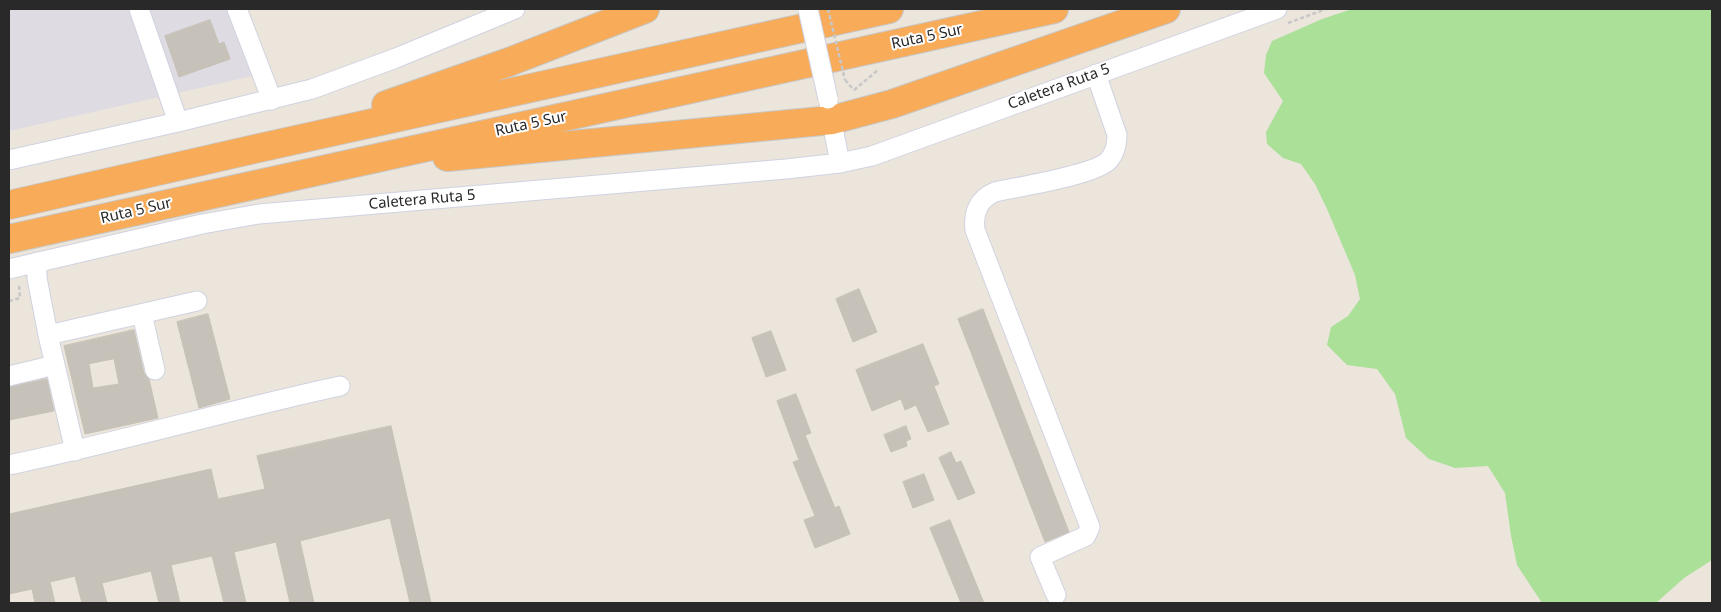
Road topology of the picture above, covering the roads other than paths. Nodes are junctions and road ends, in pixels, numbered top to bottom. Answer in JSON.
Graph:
{"nodes":[{"id":1,"x":139,"y":9,"type":"edge"},
{"id":2,"x":237,"y":9,"type":"edge"},
{"id":3,"x":515,"y":9,"type":"edge"},
{"id":4,"x":645,"y":9,"type":"edge"},
{"id":5,"x":808,"y":9,"type":"edge"},
{"id":6,"x":889,"y":9,"type":"edge"},
{"id":7,"x":1054,"y":9,"type":"edge"},
{"id":8,"x":1166,"y":9,"type":"edge"},
{"id":9,"x":1277,"y":9,"type":"edge"},
{"id":10,"x":1096,"y":74,"type":"junction"},
{"id":11,"x":272,"y":100,"type":"junction"},
{"id":12,"x":830,"y":109,"type":"junction"},
{"id":13,"x":178,"y":122,"type":"junction"},
{"id":14,"x":259,"y":148,"type":"junction"},
{"id":15,"x":9,"y":160,"type":"edge"},
{"id":16,"x":840,"y":163,"type":"junction"},
{"id":17,"x":329,"y":168,"type":"junction"},
{"id":18,"x":9,"y":205,"type":"edge"},
{"id":19,"x":9,"y":239,"type":"edge"},
{"id":20,"x":37,"y":262,"type":"junction"},
{"id":21,"x":9,"y":269,"type":"edge"},
{"id":22,"x":197,"y":301,"type":"dead end"},
{"id":23,"x":142,"y":314,"type":"junction"},
{"id":24,"x":48,"y":335,"type":"junction"},
{"id":25,"x":55,"y":365,"type":"junction"},
{"id":26,"x":155,"y":370,"type":"dead end"},
{"id":27,"x":9,"y":376,"type":"edge"},
{"id":28,"x":340,"y":386,"type":"dead end"},
{"id":29,"x":75,"y":451,"type":"junction"},
{"id":30,"x":9,"y":465,"type":"edge"},
{"id":31,"x":1056,"y":595,"type":"dead end"}],
"edges":[{"from":1,"to":13,"type":"street"},
{"from":2,"to":11,"type":"street"},
{"from":3,"to":11,"type":"street"},
{"from":4,"to":14,"type":"highway"},
{"from":5,"to":12,"type":"street","bridge":true},
{"from":6,"to":14,"type":"highway"},
{"from":7,"to":17,"type":"highway","name":"Ruta 5 Sur"},
{"from":8,"to":12,"type":"highway"},
{"from":9,"to":10,"type":"street","name":"Caletera Ruta 5"},
{"from":10,"to":16,"type":"street","name":"Caletera Ruta 5"},
{"from":10,"to":31,"type":"street"},
{"from":11,"to":13,"type":"street"},
{"from":12,"to":16,"type":"street"},
{"from":12,"to":17,"type":"highway"},
{"from":13,"to":15,"type":"street"},
{"from":14,"to":18,"type":"highway"},
{"from":16,"to":20,"type":"street","name":"Caletera Ruta 5"},
{"from":17,"to":19,"type":"highway","name":"Ruta 5 Sur"},
{"from":20,"to":21,"type":"street","name":"Caletera Ruta 5"},
{"from":20,"to":24,"type":"street"},
{"from":22,"to":23,"type":"street"},
{"from":23,"to":24,"type":"street"},
{"from":23,"to":26,"type":"street"},
{"from":24,"to":25,"type":"street"},
{"from":25,"to":27,"type":"street"},
{"from":25,"to":29,"type":"street"},
{"from":28,"to":29,"type":"street"},
{"from":29,"to":30,"type":"street"}]}
